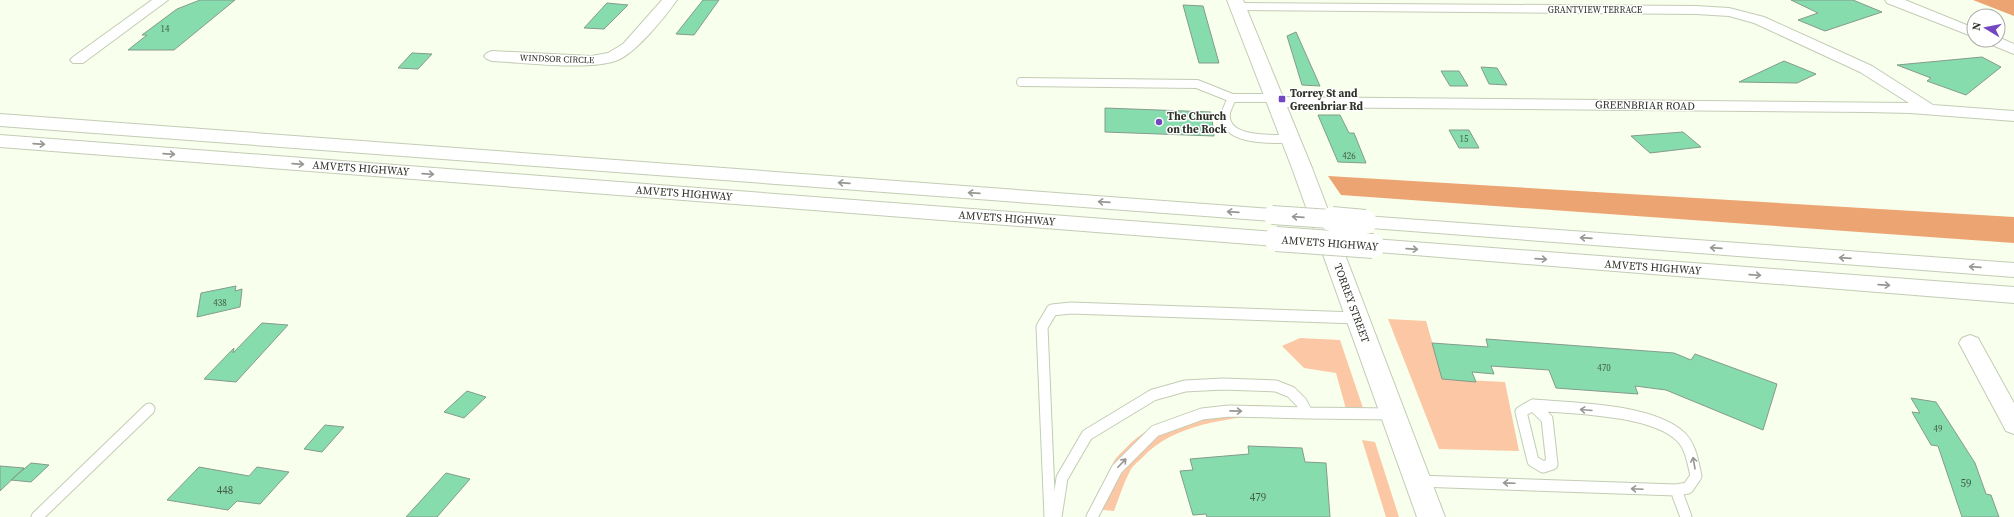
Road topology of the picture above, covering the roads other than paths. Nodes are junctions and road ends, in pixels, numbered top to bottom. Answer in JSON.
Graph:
{"nodes":[{"id":1,"x":161,"y":0,"type":"edge"},
{"id":2,"x":670,"y":0,"type":"edge"},
{"id":3,"x":1892,"y":0,"type":"edge"},
{"id":4,"x":1236,"y":4,"type":"edge"},
{"id":5,"x":1966,"y":30,"type":"edge"},
{"id":6,"x":492,"y":56,"type":"dead end"},
{"id":7,"x":78,"y":60,"type":"dead end"},
{"id":8,"x":1021,"y":82,"type":"dead end"},
{"id":9,"x":1232,"y":98,"type":"junction"},
{"id":10,"x":1275,"y":100,"type":"junction"},
{"id":11,"x":1928,"y":109,"type":"junction"},
{"id":12,"x":2014,"y":116,"type":"edge"},
{"id":13,"x":0,"y":120,"type":"edge"},
{"id":14,"x":1290,"y":139,"type":"junction"},
{"id":15,"x":0,"y":141,"type":"edge"},
{"id":16,"x":2014,"y":270,"type":"edge"},
{"id":17,"x":2014,"y":294,"type":"edge"},
{"id":18,"x":1357,"y":318,"type":"junction"},
{"id":19,"x":1970,"y":343,"type":"dead end"},
{"id":20,"x":1533,"y":405,"type":"junction"},
{"id":21,"x":148,"y":409,"type":"dead end"},
{"id":22,"x":1307,"y":413,"type":"junction"},
{"id":23,"x":1393,"y":414,"type":"junction"},
{"id":24,"x":2014,"y":425,"type":"edge"},
{"id":25,"x":1544,"y":466,"type":"junction"},
{"id":26,"x":1418,"y":481,"type":"junction"},
{"id":27,"x":1548,"y":484,"type":"junction"},
{"id":28,"x":1676,"y":490,"type":"junction"},
{"id":29,"x":37,"y":517,"type":"edge"},
{"id":30,"x":1050,"y":517,"type":"edge"},
{"id":31,"x":1056,"y":517,"type":"edge"},
{"id":32,"x":1092,"y":517,"type":"edge"},
{"id":33,"x":1432,"y":517,"type":"edge"},
{"id":34,"x":1686,"y":517,"type":"edge"}],
"edges":[{"from":1,"to":7,"type":"street"},
{"from":2,"to":6,"type":"street","name":"WINDSOR CIRCLE"},
{"from":3,"to":5,"type":"street"},
{"from":4,"to":10,"type":"main road","name":"TORREY STREET"},
{"from":4,"to":11,"type":"street","name":"GRANTVIEW TERRACE"},
{"from":8,"to":9,"type":"lane"},
{"from":9,"to":10,"type":"lane"},
{"from":9,"to":14,"type":"lane"},
{"from":10,"to":11,"type":"street","name":"GREENBRIAR ROAD"},
{"from":10,"to":14,"type":"main road","name":"TORREY STREET"},
{"from":11,"to":12,"type":"street","name":"GREENBRIAR ROAD"},
{"from":16,"to":13,"type":"main road","name":"AMVETS HIGHWAY","one_way":true,"bridge":true},
{"from":14,"to":18,"type":"main road","name":"TORREY STREET"},
{"from":15,"to":17,"type":"main road","name":"AMVETS HIGHWAY","one_way":true,"bridge":true},
{"from":18,"to":23,"type":"main road","name":"TORREY STREET"},
{"from":18,"to":30,"type":"lane"},
{"from":19,"to":24,"type":"street"},
{"from":20,"to":25,"type":"lane"},
{"from":20,"to":25,"type":"lane"},
{"from":28,"to":20,"type":"lane","one_way":true},
{"from":21,"to":29,"type":"lane"},
{"from":22,"to":23,"type":"lane"},
{"from":22,"to":31,"type":"lane"},
{"from":32,"to":22,"type":"lane","one_way":true},
{"from":23,"to":26,"type":"main road","name":"TORREY STREET"},
{"from":25,"to":27,"type":"lane"},
{"from":27,"to":26,"type":"lane","one_way":true},
{"from":26,"to":33,"type":"main road","name":"TORREY STREET"},
{"from":28,"to":27,"type":"lane","one_way":true},
{"from":28,"to":34,"type":"lane"}]}
